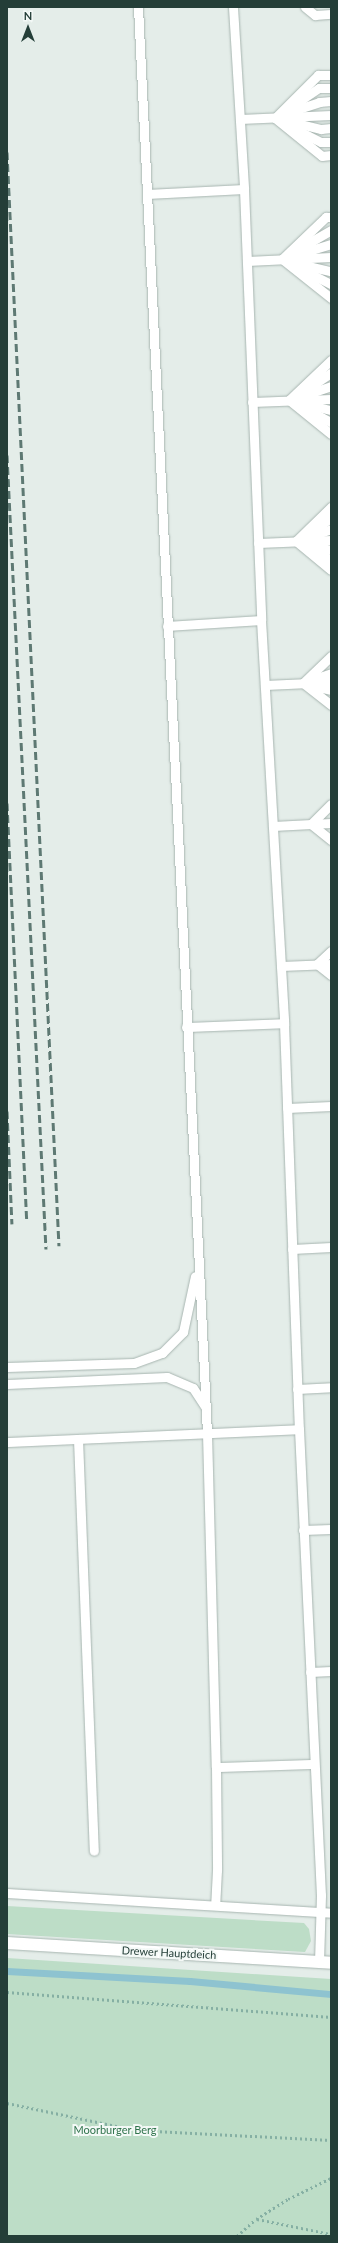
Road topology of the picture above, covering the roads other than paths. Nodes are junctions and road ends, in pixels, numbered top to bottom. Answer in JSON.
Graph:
{"nodes":[{"id":1,"x":138,"y":7,"type":"edge"},
{"id":2,"x":233,"y":7,"type":"edge"},
{"id":3,"x":305,"y":7,"type":"edge"},
{"id":4,"x":331,"y":14,"type":"edge"},
{"id":5,"x":331,"y":75,"type":"edge"},
{"id":6,"x":331,"y":88,"type":"edge"},
{"id":7,"x":331,"y":101,"type":"edge"},
{"id":8,"x":331,"y":115,"type":"edge"},
{"id":9,"x":275,"y":118,"type":"junction"},
{"id":10,"x":240,"y":119,"type":"junction"},
{"id":11,"x":331,"y":128,"type":"edge"},
{"id":12,"x":331,"y":142,"type":"edge"},
{"id":13,"x":331,"y":155,"type":"edge"},
{"id":14,"x":244,"y":189,"type":"junction"},
{"id":15,"x":147,"y":194,"type":"junction"},
{"id":16,"x":331,"y":217,"type":"edge"},
{"id":17,"x":331,"y":230,"type":"edge"},
{"id":18,"x":331,"y":244,"type":"edge"},
{"id":19,"x":331,"y":257,"type":"edge"},
{"id":20,"x":282,"y":260,"type":"junction"},
{"id":21,"x":247,"y":261,"type":"junction"},
{"id":22,"x":331,"y":271,"type":"edge"},
{"id":23,"x":331,"y":284,"type":"edge"},
{"id":24,"x":331,"y":298,"type":"edge"},
{"id":25,"x":331,"y":360,"type":"edge"},
{"id":26,"x":331,"y":373,"type":"edge"},
{"id":27,"x":331,"y":386,"type":"edge"},
{"id":28,"x":331,"y":398,"type":"edge"},
{"id":29,"x":289,"y":400,"type":"junction"},
{"id":30,"x":252,"y":402,"type":"junction"},
{"id":31,"x":331,"y":410,"type":"edge"},
{"id":32,"x":331,"y":422,"type":"edge"},
{"id":33,"x":331,"y":434,"type":"edge"},
{"id":34,"x":331,"y":507,"type":"edge"},
{"id":35,"x":331,"y":518,"type":"edge"},
{"id":36,"x":331,"y":529,"type":"edge"},
{"id":37,"x":331,"y":540,"type":"edge"},
{"id":38,"x":296,"y":541,"type":"junction"},
{"id":39,"x":258,"y":543,"type":"junction"},
{"id":40,"x":331,"y":550,"type":"edge"},
{"id":41,"x":331,"y":560,"type":"edge"},
{"id":42,"x":331,"y":570,"type":"edge"},
{"id":43,"x":261,"y":620,"type":"junction"},
{"id":44,"x":167,"y":626,"type":"junction"},
{"id":45,"x":331,"y":656,"type":"edge"},
{"id":46,"x":331,"y":665,"type":"edge"},
{"id":47,"x":331,"y":673,"type":"edge"},
{"id":48,"x":331,"y":682,"type":"edge"},
{"id":49,"x":303,"y":683,"type":"junction"},
{"id":50,"x":265,"y":685,"type":"junction"},
{"id":51,"x":331,"y":690,"type":"edge"},
{"id":52,"x":331,"y":698,"type":"edge"},
{"id":53,"x":331,"y":705,"type":"edge"},
{"id":54,"x":331,"y":804,"type":"edge"},
{"id":55,"x":331,"y":810,"type":"edge"},
{"id":56,"x":331,"y":817,"type":"edge"},
{"id":57,"x":331,"y":823,"type":"edge"},
{"id":58,"x":310,"y":824,"type":"junction"},
{"id":59,"x":273,"y":826,"type":"junction"},
{"id":60,"x":331,"y":829,"type":"edge"},
{"id":61,"x":331,"y":835,"type":"edge"},
{"id":62,"x":331,"y":840,"type":"edge"},
{"id":63,"x":331,"y":951,"type":"edge"},
{"id":64,"x":331,"y":955,"type":"edge"},
{"id":65,"x":331,"y":960,"type":"edge"},
{"id":66,"x":317,"y":964,"type":"junction"},
{"id":67,"x":331,"y":964,"type":"edge"},
{"id":68,"x":281,"y":966,"type":"junction"},
{"id":69,"x":331,"y":968,"type":"edge"},
{"id":70,"x":331,"y":972,"type":"edge"},
{"id":71,"x":331,"y":975,"type":"edge"},
{"id":72,"x":284,"y":1023,"type":"junction"},
{"id":73,"x":186,"y":1027,"type":"junction"},
{"id":74,"x":330,"y":1105,"type":"edge"},
{"id":75,"x":287,"y":1108,"type":"junction"},
{"id":76,"x":331,"y":1247,"type":"edge"},
{"id":77,"x":292,"y":1249,"type":"junction"},
{"id":78,"x":198,"y":1257,"type":"junction"},
{"id":79,"x":7,"y":1366,"type":"edge"},
{"id":80,"x":7,"y":1384,"type":"edge"},
{"id":81,"x":331,"y":1387,"type":"edge"},
{"id":82,"x":297,"y":1389,"type":"junction"},
{"id":83,"x":206,"y":1408,"type":"junction"},
{"id":84,"x":299,"y":1429,"type":"junction"},
{"id":85,"x":207,"y":1434,"type":"junction"},
{"id":86,"x":78,"y":1439,"type":"junction"},
{"id":87,"x":7,"y":1442,"type":"edge"},
{"id":88,"x":331,"y":1529,"type":"edge"},
{"id":89,"x":303,"y":1530,"type":"junction"},
{"id":90,"x":331,"y":1671,"type":"edge"},
{"id":91,"x":310,"y":1672,"type":"junction"},
{"id":92,"x":314,"y":1764,"type":"junction"},
{"id":93,"x":216,"y":1767,"type":"junction"},
{"id":94,"x":94,"y":1851,"type":"dead end"},
{"id":95,"x":7,"y":1893,"type":"edge"},
{"id":96,"x":215,"y":1905,"type":"junction"},
{"id":97,"x":321,"y":1912,"type":"junction"},
{"id":98,"x":331,"y":1913,"type":"edge"},
{"id":99,"x":7,"y":1943,"type":"edge"},
{"id":100,"x":325,"y":1963,"type":"edge"}],
"edges":[{"from":1,"to":15,"type":"lane"},
{"from":2,"to":10,"type":"lane"},
{"from":3,"to":4,"type":"lane"},
{"from":5,"to":9,"type":"lane"},
{"from":6,"to":9,"type":"lane"},
{"from":7,"to":9,"type":"lane"},
{"from":8,"to":9,"type":"lane"},
{"from":9,"to":10,"type":"lane"},
{"from":9,"to":11,"type":"lane"},
{"from":9,"to":12,"type":"lane"},
{"from":9,"to":13,"type":"lane"},
{"from":10,"to":14,"type":"lane"},
{"from":14,"to":15,"type":"lane"},
{"from":14,"to":21,"type":"lane"},
{"from":15,"to":44,"type":"lane"},
{"from":16,"to":20,"type":"lane"},
{"from":17,"to":20,"type":"lane"},
{"from":18,"to":20,"type":"lane"},
{"from":19,"to":20,"type":"lane"},
{"from":20,"to":21,"type":"lane"},
{"from":20,"to":22,"type":"lane"},
{"from":20,"to":23,"type":"lane"},
{"from":20,"to":24,"type":"lane"},
{"from":21,"to":30,"type":"lane"},
{"from":25,"to":29,"type":"lane"},
{"from":26,"to":29,"type":"lane"},
{"from":27,"to":29,"type":"lane"},
{"from":28,"to":29,"type":"lane"},
{"from":29,"to":30,"type":"lane"},
{"from":29,"to":31,"type":"lane"},
{"from":29,"to":32,"type":"lane"},
{"from":29,"to":33,"type":"lane"},
{"from":30,"to":39,"type":"lane"},
{"from":34,"to":38,"type":"lane"},
{"from":35,"to":38,"type":"lane"},
{"from":36,"to":38,"type":"lane"},
{"from":37,"to":38,"type":"lane"},
{"from":38,"to":39,"type":"lane"},
{"from":38,"to":40,"type":"lane"},
{"from":38,"to":41,"type":"lane"},
{"from":38,"to":42,"type":"lane"},
{"from":39,"to":43,"type":"lane"},
{"from":43,"to":44,"type":"lane"},
{"from":43,"to":50,"type":"lane"},
{"from":44,"to":73,"type":"lane"},
{"from":45,"to":49,"type":"lane"},
{"from":46,"to":49,"type":"lane"},
{"from":47,"to":49,"type":"lane"},
{"from":48,"to":49,"type":"lane"},
{"from":49,"to":50,"type":"lane"},
{"from":49,"to":51,"type":"lane"},
{"from":49,"to":52,"type":"lane"},
{"from":49,"to":53,"type":"lane"},
{"from":50,"to":59,"type":"lane"},
{"from":54,"to":58,"type":"lane"},
{"from":55,"to":58,"type":"lane"},
{"from":56,"to":58,"type":"lane"},
{"from":57,"to":58,"type":"lane"},
{"from":58,"to":59,"type":"lane"},
{"from":58,"to":60,"type":"lane"},
{"from":58,"to":61,"type":"lane"},
{"from":58,"to":62,"type":"lane"},
{"from":59,"to":68,"type":"lane"},
{"from":63,"to":66,"type":"lane"},
{"from":64,"to":66,"type":"lane"},
{"from":65,"to":66,"type":"lane"},
{"from":66,"to":67,"type":"lane"},
{"from":66,"to":68,"type":"lane"},
{"from":66,"to":69,"type":"lane"},
{"from":66,"to":70,"type":"lane"},
{"from":66,"to":71,"type":"lane"},
{"from":68,"to":72,"type":"lane"},
{"from":72,"to":73,"type":"lane"},
{"from":72,"to":75,"type":"lane"},
{"from":73,"to":78,"type":"lane"},
{"from":74,"to":75,"type":"lane"},
{"from":75,"to":77,"type":"lane"},
{"from":76,"to":77,"type":"lane"},
{"from":77,"to":82,"type":"lane"},
{"from":78,"to":79,"type":"lane"},
{"from":78,"to":83,"type":"lane"},
{"from":80,"to":83,"type":"lane"},
{"from":81,"to":82,"type":"lane"},
{"from":82,"to":84,"type":"lane"},
{"from":83,"to":85,"type":"lane"},
{"from":84,"to":85,"type":"lane"},
{"from":84,"to":89,"type":"lane"},
{"from":85,"to":86,"type":"lane"},
{"from":85,"to":93,"type":"lane"},
{"from":86,"to":87,"type":"lane"},
{"from":86,"to":94,"type":"lane"},
{"from":88,"to":89,"type":"lane"},
{"from":89,"to":91,"type":"lane"},
{"from":90,"to":91,"type":"lane"},
{"from":91,"to":92,"type":"lane"},
{"from":92,"to":93,"type":"lane"},
{"from":92,"to":97,"type":"lane"},
{"from":93,"to":96,"type":"lane"},
{"from":95,"to":96,"type":"lane"},
{"from":96,"to":97,"type":"lane"},
{"from":97,"to":98,"type":"lane"},
{"from":97,"to":100,"type":"lane"},
{"from":99,"to":100,"type":"street","name":"Drewer Hauptdeich"}]}
